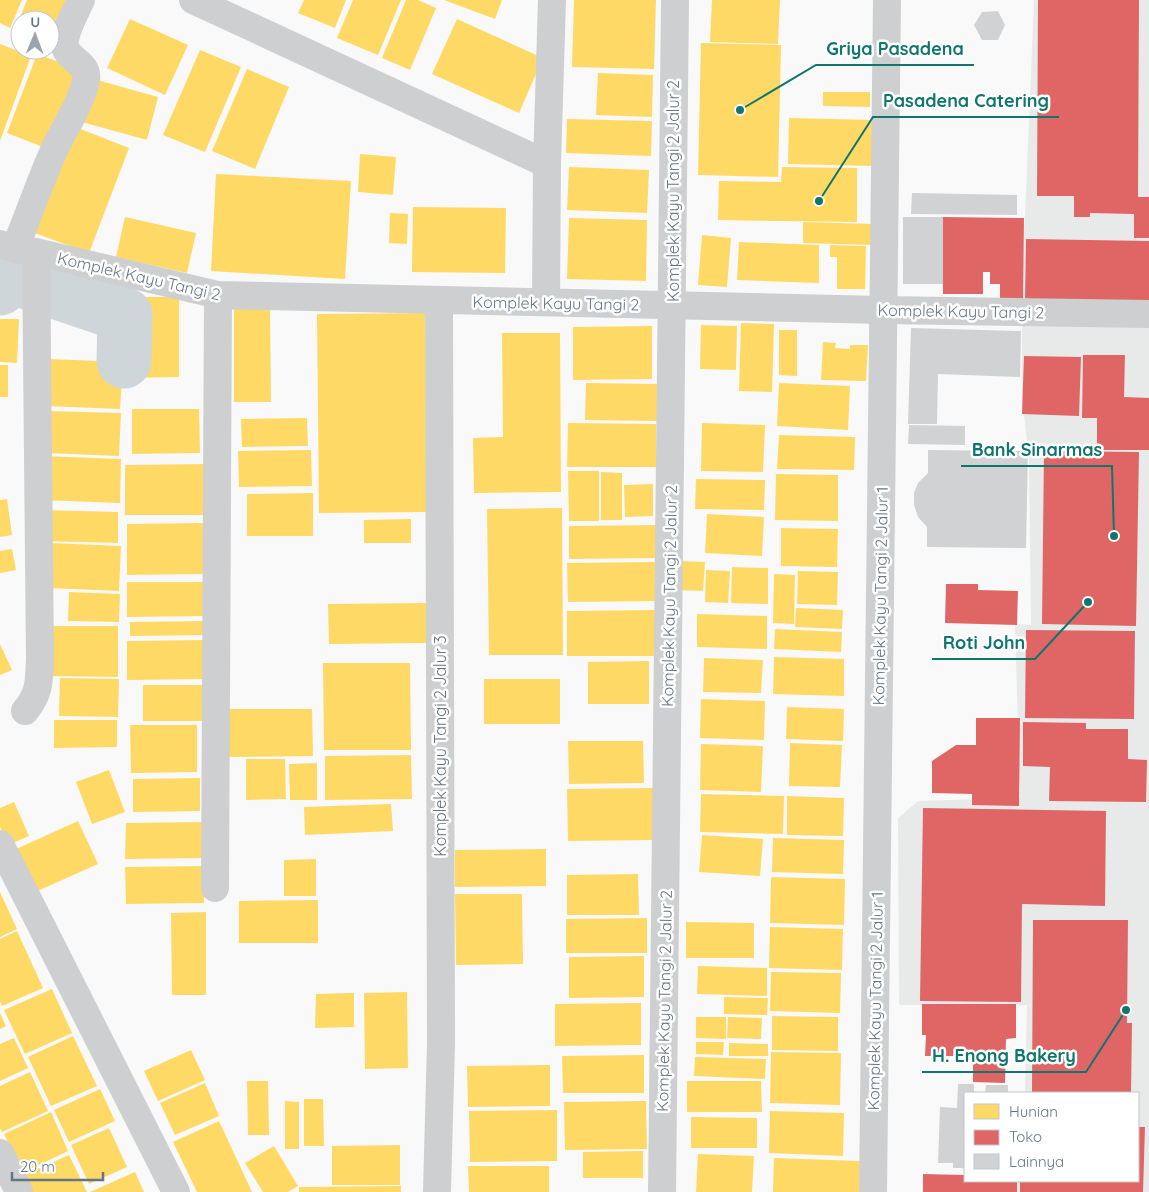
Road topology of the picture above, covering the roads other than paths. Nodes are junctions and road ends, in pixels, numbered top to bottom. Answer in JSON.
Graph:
{"nodes":[{"id":1,"x":81,"y":0,"type":"edge"},
{"id":2,"x":193,"y":0,"type":"edge"},
{"id":3,"x":552,"y":0,"type":"edge"},
{"id":4,"x":675,"y":0,"type":"edge"},
{"id":5,"x":887,"y":0,"type":"edge"},
{"id":6,"x":547,"y":164,"type":"junction"},
{"id":7,"x":17,"y":248,"type":"edge"},
{"id":8,"x":218,"y":295,"type":"junction"},
{"id":9,"x":440,"y":300,"type":"junction"},
{"id":10,"x":546,"y":302,"type":"junction"},
{"id":11,"x":672,"y":305,"type":"junction"},
{"id":12,"x":882,"y":310,"type":"junction"},
{"id":13,"x":1149,"y":314,"type":"edge"},
{"id":14,"x":25,"y":711,"type":"dead end"},
{"id":15,"x":0,"y":844,"type":"edge"},
{"id":16,"x":215,"y":888,"type":"dead end"},
{"id":17,"x":0,"y":1153,"type":"edge"},
{"id":18,"x":19,"y":1192,"type":"edge"},
{"id":19,"x":176,"y":1192,"type":"edge"},
{"id":20,"x":437,"y":1192,"type":"edge"},
{"id":21,"x":662,"y":1192,"type":"edge"},
{"id":22,"x":873,"y":1192,"type":"edge"}],
"edges":[{"from":1,"to":7,"type":"street"},
{"from":2,"to":6,"type":"street"},
{"from":3,"to":6,"type":"street"},
{"from":4,"to":11,"type":"street","name":"Komplek Kayu Tangi 2 Jalur 2"},
{"from":5,"to":12,"type":"street","name":"Komplek Kayu Tangi 2 Jalur 1"},
{"from":6,"to":10,"type":"street"},
{"from":7,"to":8,"type":"street","name":"Komplek Kayu Tangi 2"},
{"from":7,"to":14,"type":"street"},
{"from":8,"to":9,"type":"street","name":"Komplek Kayu Tangi 2"},
{"from":8,"to":16,"type":"street"},
{"from":9,"to":10,"type":"street","name":"Komplek Kayu Tangi 2"},
{"from":9,"to":20,"type":"street","name":"Komplek Kayu Tangi 2 Jalur 3"},
{"from":10,"to":11,"type":"street","name":"Komplek Kayu Tangi 2"},
{"from":11,"to":12,"type":"street","name":"Komplek Kayu Tangi 2"},
{"from":11,"to":21,"type":"street","name":"Komplek Kayu Tangi 2 Jalur 2"},
{"from":12,"to":13,"type":"street","name":"Komplek Kayu Tangi 2"},
{"from":12,"to":22,"type":"street","name":"Komplek Kayu Tangi 2 Jalur 1"},
{"from":15,"to":19,"type":"street"},
{"from":17,"to":18,"type":"street"}]}
